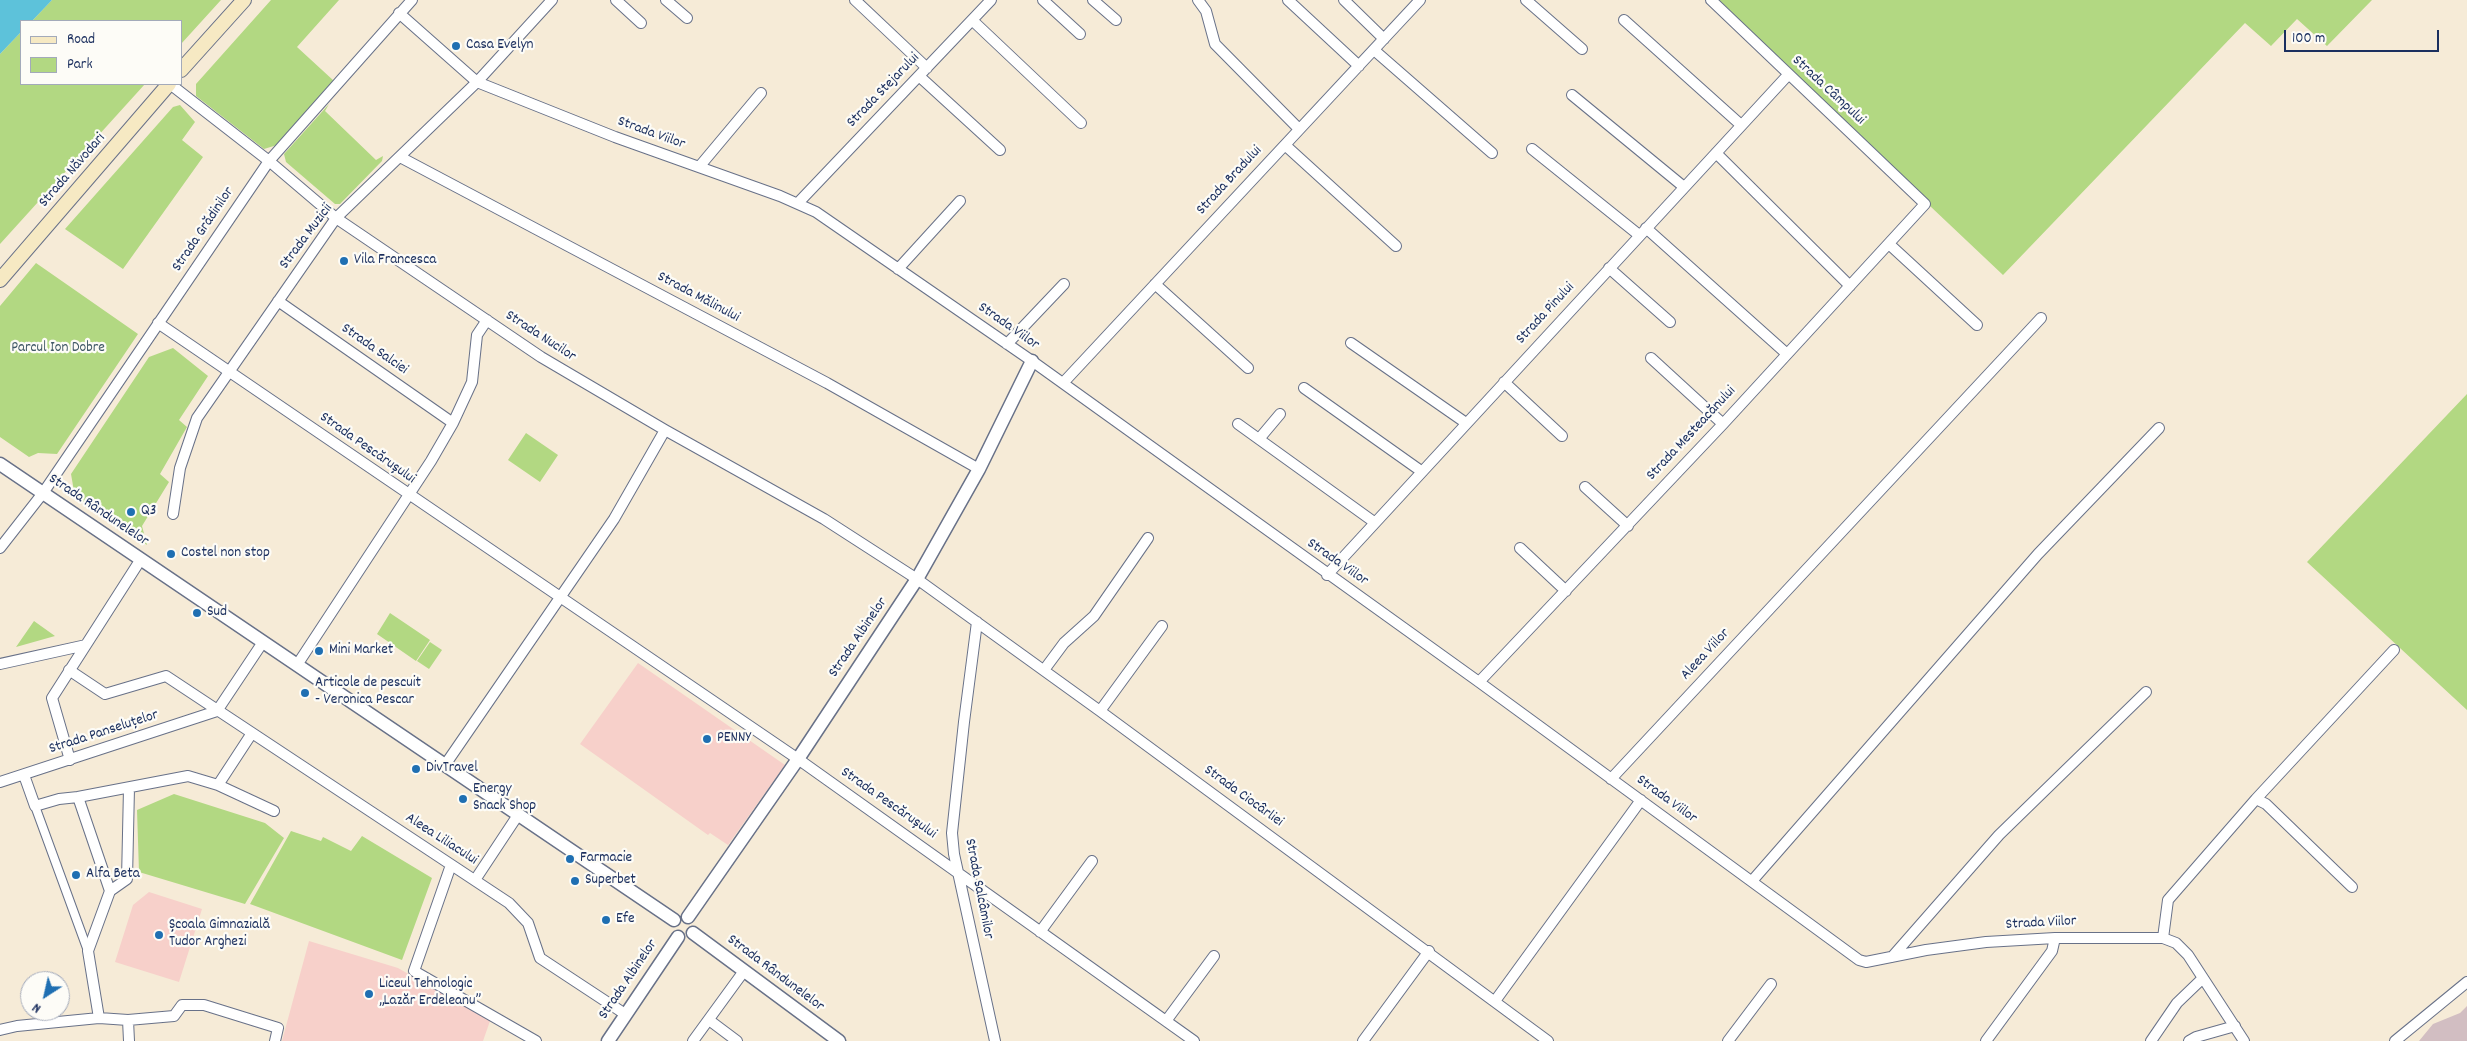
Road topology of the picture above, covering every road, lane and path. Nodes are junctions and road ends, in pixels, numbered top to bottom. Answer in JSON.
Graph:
{"nodes":[{"id":1,"x":244,"y":0,"type":"edge"},
{"id":2,"x":412,"y":0,"type":"edge"},
{"id":3,"x":552,"y":0,"type":"edge"},
{"id":4,"x":616,"y":0,"type":"edge"},
{"id":5,"x":666,"y":0,"type":"edge"},
{"id":6,"x":855,"y":0,"type":"edge"},
{"id":7,"x":990,"y":0,"type":"edge"},
{"id":8,"x":1043,"y":0,"type":"edge"},
{"id":9,"x":1094,"y":0,"type":"edge"},
{"id":10,"x":1198,"y":0,"type":"edge"},
{"id":11,"x":1288,"y":0,"type":"edge"},
{"id":12,"x":1344,"y":0,"type":"edge"},
{"id":13,"x":1526,"y":0,"type":"edge"},
{"id":14,"x":1711,"y":0,"type":"edge"},
{"id":15,"x":1418,"y":1,"type":"edge"},
{"id":16,"x":399,"y":14,"type":"junction"},
{"id":17,"x":687,"y":18,"type":"dead end"},
{"id":18,"x":972,"y":20,"type":"junction"},
{"id":19,"x":1116,"y":20,"type":"dead end"},
{"id":20,"x":1624,"y":20,"type":"dead end"},
{"id":21,"x":641,"y":23,"type":"dead end"},
{"id":22,"x":1080,"y":34,"type":"dead end"},
{"id":23,"x":1384,"y":39,"type":"junction"},
{"id":24,"x":1582,"y":49,"type":"dead end"},
{"id":25,"x":1374,"y":50,"type":"junction"},
{"id":26,"x":1358,"y":66,"type":"junction"},
{"id":27,"x":927,"y":68,"type":"junction"},
{"id":28,"x":182,"y":69,"type":"edge"},
{"id":29,"x":1788,"y":75,"type":"junction"},
{"id":30,"x":919,"y":76,"type":"junction"},
{"id":31,"x":477,"y":82,"type":"junction"},
{"id":32,"x":169,"y":85,"type":"edge"},
{"id":33,"x":171,"y":85,"type":"edge"},
{"id":34,"x":761,"y":93,"type":"dead end"},
{"id":35,"x":1572,"y":95,"type":"dead end"},
{"id":36,"x":1081,"y":123,"type":"dead end"},
{"id":37,"x":1741,"y":125,"type":"junction"},
{"id":38,"x":1299,"y":130,"type":"junction"},
{"id":39,"x":1285,"y":145,"type":"junction"},
{"id":40,"x":1532,"y":149,"type":"dead end"},
{"id":41,"x":1000,"y":150,"type":"dead end"},
{"id":42,"x":1716,"y":152,"type":"junction"},
{"id":43,"x":1492,"y":153,"type":"dead end"},
{"id":44,"x":400,"y":157,"type":"junction"},
{"id":45,"x":269,"y":161,"type":"junction"},
{"id":46,"x":699,"y":167,"type":"junction"},
{"id":47,"x":1684,"y":187,"type":"junction"},
{"id":48,"x":960,"y":201,"type":"dead end"},
{"id":49,"x":798,"y":203,"type":"junction"},
{"id":50,"x":1925,"y":204,"type":"joint"},
{"id":51,"x":336,"y":218,"type":"junction"},
{"id":52,"x":1643,"y":231,"type":"junction"},
{"id":53,"x":1889,"y":244,"type":"junction"},
{"id":54,"x":1396,"y":246,"type":"dead end"},
{"id":55,"x":898,"y":268,"type":"junction"},
{"id":56,"x":1609,"y":268,"type":"junction"},
{"id":57,"x":0,"y":280,"type":"edge"},
{"id":58,"x":1064,"y":284,"type":"dead end"},
{"id":59,"x":1155,"y":284,"type":"junction"},
{"id":60,"x":1850,"y":286,"type":"junction"},
{"id":61,"x":278,"y":301,"type":"junction"},
{"id":62,"x":2041,"y":318,"type":"dead end"},
{"id":63,"x":487,"y":320,"type":"junction"},
{"id":64,"x":1670,"y":322,"type":"dead end"},
{"id":65,"x":158,"y":323,"type":"junction"},
{"id":66,"x":1977,"y":325,"type":"dead end"},
{"id":67,"x":1351,"y":343,"type":"dead end"},
{"id":68,"x":1007,"y":344,"type":"junction"},
{"id":69,"x":1787,"y":354,"type":"junction"},
{"id":70,"x":1651,"y":358,"type":"dead end"},
{"id":71,"x":1032,"y":361,"type":"junction"},
{"id":72,"x":1248,"y":368,"type":"dead end"},
{"id":73,"x":229,"y":371,"type":"junction"},
{"id":74,"x":1504,"y":382,"type":"junction"},
{"id":75,"x":1063,"y":384,"type":"junction"},
{"id":76,"x":1304,"y":388,"type":"dead end"},
{"id":77,"x":1280,"y":414,"type":"dead end"},
{"id":78,"x":453,"y":423,"type":"junction"},
{"id":79,"x":1466,"y":423,"type":"junction"},
{"id":80,"x":1238,"y":424,"type":"dead end"},
{"id":81,"x":1723,"y":424,"type":"junction"},
{"id":82,"x":2159,"y":428,"type":"dead end"},
{"id":83,"x":664,"y":430,"type":"junction"},
{"id":84,"x":1562,"y":436,"type":"dead end"},
{"id":85,"x":1259,"y":439,"type":"junction"},
{"id":86,"x":0,"y":464,"type":"edge"},
{"id":87,"x":979,"y":469,"type":"junction"},
{"id":88,"x":1421,"y":471,"type":"junction"},
{"id":89,"x":1585,"y":486,"type":"dead end"},
{"id":90,"x":43,"y":493,"type":"junction"},
{"id":91,"x":409,"y":496,"type":"junction"},
{"id":92,"x":173,"y":514,"type":"dead end"},
{"id":93,"x":1374,"y":522,"type":"junction"},
{"id":94,"x":1628,"y":526,"type":"junction"},
{"id":95,"x":1148,"y":538,"type":"dead end"},
{"id":96,"x":0,"y":548,"type":"edge"},
{"id":97,"x":1520,"y":548,"type":"dead end"},
{"id":98,"x":141,"y":559,"type":"junction"},
{"id":99,"x":1327,"y":574,"type":"junction"},
{"id":100,"x":918,"y":579,"type":"junction"},
{"id":101,"x":1566,"y":590,"type":"junction"},
{"id":102,"x":560,"y":598,"type":"junction"},
{"id":103,"x":977,"y":622,"type":"junction"},
{"id":104,"x":1162,"y":626,"type":"dead end"},
{"id":105,"x":263,"y":642,"type":"junction"},
{"id":106,"x":86,"y":645,"type":"junction"},
{"id":107,"x":2394,"y":650,"type":"dead end"},
{"id":108,"x":0,"y":664,"type":"edge"},
{"id":109,"x":296,"y":665,"type":"junction"},
{"id":110,"x":69,"y":670,"type":"junction"},
{"id":111,"x":1044,"y":670,"type":"junction"},
{"id":112,"x":1479,"y":682,"type":"junction"},
{"id":113,"x":2146,"y":692,"type":"dead end"},
{"id":114,"x":217,"y":711,"type":"junction"},
{"id":115,"x":1100,"y":711,"type":"junction"},
{"id":116,"x":252,"y":733,"type":"junction"},
{"id":117,"x":798,"y":759,"type":"junction"},
{"id":118,"x":70,"y":760,"type":"junction"},
{"id":119,"x":445,"y":765,"type":"junction"},
{"id":120,"x":24,"y":775,"type":"junction"},
{"id":121,"x":1611,"y":779,"type":"junction"},
{"id":122,"x":0,"y":782,"type":"edge"},
{"id":123,"x":218,"y":785,"type":"junction"},
{"id":124,"x":129,"y":788,"type":"junction"},
{"id":125,"x":78,"y":797,"type":"junction"},
{"id":126,"x":2256,"y":799,"type":"junction"},
{"id":127,"x":1641,"y":800,"type":"junction"},
{"id":128,"x":35,"y":806,"type":"junction"},
{"id":129,"x":274,"y":811,"type":"dead end"},
{"id":130,"x":518,"y":815,"type":"junction"},
{"id":131,"x":1092,"y":861,"type":"dead end"},
{"id":132,"x":451,"y":865,"type":"junction"},
{"id":133,"x":958,"y":872,"type":"junction"},
{"id":134,"x":475,"y":880,"type":"junction"},
{"id":135,"x":1752,"y":881,"type":"junction"},
{"id":136,"x":2352,"y":887,"type":"dead end"},
{"id":137,"x":110,"y":891,"type":"junction"},
{"id":138,"x":688,"y":917,"type":"junction"},
{"id":139,"x":674,"y":920,"type":"junction"},
{"id":140,"x":1040,"y":932,"type":"junction"},
{"id":141,"x":693,"y":933,"type":"junction"},
{"id":142,"x":678,"y":937,"type":"junction"},
{"id":143,"x":2054,"y":938,"type":"junction"},
{"id":144,"x":2163,"y":938,"type":"junction"},
{"id":145,"x":88,"y":951,"type":"junction"},
{"id":146,"x":1429,"y":952,"type":"junction"},
{"id":147,"x":1214,"y":956,"type":"dead end"},
{"id":148,"x":1892,"y":957,"type":"junction"},
{"id":149,"x":744,"y":971,"type":"junction"},
{"id":150,"x":2203,"y":978,"type":"junction"},
{"id":151,"x":2467,"y":982,"type":"edge"},
{"id":152,"x":1771,"y":984,"type":"dead end"},
{"id":153,"x":1495,"y":1001,"type":"junction"},
{"id":154,"x":625,"y":1014,"type":"junction"},
{"id":155,"x":99,"y":1018,"type":"junction"},
{"id":156,"x":128,"y":1020,"type":"junction"},
{"id":157,"x":709,"y":1020,"type":"junction"},
{"id":158,"x":1166,"y":1021,"type":"junction"},
{"id":159,"x":2235,"y":1026,"type":"junction"},
{"id":160,"x":0,"y":1030,"type":"edge"},
{"id":161,"x":129,"y":1041,"type":"edge"},
{"id":162,"x":274,"y":1041,"type":"edge"},
{"id":163,"x":536,"y":1041,"type":"edge"},
{"id":164,"x":608,"y":1041,"type":"edge"},
{"id":165,"x":693,"y":1041,"type":"edge"},
{"id":166,"x":737,"y":1041,"type":"edge"},
{"id":167,"x":839,"y":1041,"type":"edge"},
{"id":168,"x":995,"y":1041,"type":"edge"},
{"id":169,"x":1194,"y":1041,"type":"edge"},
{"id":170,"x":1363,"y":1041,"type":"edge"},
{"id":171,"x":1548,"y":1041,"type":"edge"},
{"id":172,"x":1728,"y":1041,"type":"edge"},
{"id":173,"x":1986,"y":1041,"type":"edge"},
{"id":174,"x":2151,"y":1041,"type":"edge"},
{"id":175,"x":2189,"y":1041,"type":"edge"},
{"id":176,"x":2244,"y":1041,"type":"edge"},
{"id":177,"x":2395,"y":1041,"type":"edge"}],
"edges":[{"from":1,"to":28,"type":"main road"},
{"from":2,"to":16,"type":"street","name":"Strada Grădinilor"},
{"from":3,"to":31,"type":"street","name":"Strada Muzicii"},
{"from":4,"to":21,"type":"street"},
{"from":5,"to":17,"type":"street"},
{"from":6,"to":27,"type":"street"},
{"from":7,"to":18,"type":"street","name":"Strada Stejarului"},
{"from":8,"to":22,"type":"street"},
{"from":9,"to":19,"type":"street"},
{"from":10,"to":38,"type":"street"},
{"from":11,"to":26,"type":"street"},
{"from":12,"to":23,"type":"street"},
{"from":13,"to":24,"type":"street"},
{"from":14,"to":29,"type":"street","name":"Strada Câmpului"},
{"from":15,"to":23,"type":"street","name":"Strada Bradului"},
{"from":16,"to":31,"type":"street","name":"Strada Viilor"},
{"from":16,"to":45,"type":"street","name":"Strada Grădinilor"},
{"from":18,"to":27,"type":"street","name":"Strada Stejarului"},
{"from":18,"to":36,"type":"street"},
{"from":20,"to":37,"type":"street"},
{"from":23,"to":25,"type":"street","name":"Strada Bradului"},
{"from":25,"to":26,"type":"street","name":"Strada Bradului"},
{"from":25,"to":43,"type":"street"},
{"from":26,"to":38,"type":"street","name":"Strada Bradului"},
{"from":27,"to":30,"type":"street","name":"Strada Stejarului"},
{"from":29,"to":37,"type":"street","name":"Strada Pinului"},
{"from":29,"to":50,"type":"street","name":"Strada Câmpului"},
{"from":30,"to":41,"type":"street"},
{"from":30,"to":49,"type":"street","name":"Strada Stejarului"},
{"from":31,"to":44,"type":"street","name":"Strada Muzicii"},
{"from":31,"to":46,"type":"street","name":"Strada Viilor"},
{"from":32,"to":57,"type":"main road","name":"Strada Năvodari"},
{"from":33,"to":45,"type":"street","name":"Strada Nucilor"},
{"from":34,"to":46,"type":"street"},
{"from":35,"to":47,"type":"street"},
{"from":37,"to":42,"type":"street","name":"Strada Pinului"},
{"from":38,"to":39,"type":"street","name":"Strada Bradului"},
{"from":39,"to":54,"type":"street"},
{"from":39,"to":59,"type":"street","name":"Strada Bradului"},
{"from":40,"to":52,"type":"street"},
{"from":42,"to":47,"type":"street","name":"Strada Pinului"},
{"from":42,"to":60,"type":"street"},
{"from":44,"to":51,"type":"street","name":"Strada Muzicii"},
{"from":44,"to":87,"type":"street","name":"Strada Mălinului"},
{"from":45,"to":51,"type":"street","name":"Strada Nucilor"},
{"from":45,"to":65,"type":"street","name":"Strada Grădinilor"},
{"from":46,"to":49,"type":"street","name":"Strada Viilor"},
{"from":47,"to":52,"type":"street","name":"Strada Pinului"},
{"from":48,"to":55,"type":"street"},
{"from":49,"to":55,"type":"street","name":"Strada Viilor"},
{"from":50,"to":53,"type":"street","name":"Strada Mesteacănului"},
{"from":51,"to":61,"type":"street","name":"Strada Muzicii"},
{"from":51,"to":63,"type":"street","name":"Strada Nucilor"},
{"from":52,"to":56,"type":"street","name":"Strada Pinului"},
{"from":52,"to":69,"type":"street"},
{"from":53,"to":60,"type":"street","name":"Strada Mesteacănului"},
{"from":53,"to":66,"type":"street"},
{"from":55,"to":68,"type":"street","name":"Strada Viilor"},
{"from":56,"to":64,"type":"street"},
{"from":56,"to":74,"type":"street","name":"Strada Pinului"},
{"from":58,"to":68,"type":"street"},
{"from":59,"to":72,"type":"street"},
{"from":59,"to":75,"type":"street","name":"Strada Bradului"},
{"from":60,"to":69,"type":"street","name":"Strada Mesteacănului"},
{"from":61,"to":73,"type":"street","name":"Strada Muzicii"},
{"from":61,"to":78,"type":"street","name":"Strada Salciei"},
{"from":62,"to":121,"type":"street","name":"Aleea Viilor"},
{"from":63,"to":78,"type":"street"},
{"from":63,"to":83,"type":"street","name":"Strada Nucilor"},
{"from":65,"to":73,"type":"street","name":"Strada Pescărușului"},
{"from":65,"to":90,"type":"street","name":"Strada Grădinilor"},
{"from":67,"to":79,"type":"street"},
{"from":68,"to":71,"type":"street","name":"Strada Viilor"},
{"from":69,"to":81,"type":"street","name":"Strada Mesteacănului"},
{"from":70,"to":81,"type":"street"},
{"from":71,"to":75,"type":"street","name":"Strada Viilor"},
{"from":71,"to":87,"type":"street","name":"Strada Albinelor"},
{"from":73,"to":91,"type":"street","name":"Strada Pescărușului"},
{"from":73,"to":92,"type":"street","name":"Strada Muzicii"},
{"from":74,"to":79,"type":"street","name":"Strada Pinului"},
{"from":74,"to":84,"type":"street"},
{"from":75,"to":99,"type":"street","name":"Strada Viilor"},
{"from":76,"to":88,"type":"street"},
{"from":77,"to":85,"type":"street"},
{"from":78,"to":91,"type":"street"},
{"from":79,"to":88,"type":"street","name":"Strada Pinului"},
{"from":80,"to":85,"type":"street"},
{"from":81,"to":94,"type":"street","name":"Strada Mesteacănului"},
{"from":82,"to":135,"type":"street"},
{"from":83,"to":100,"type":"street","name":"Strada Nucilor"},
{"from":83,"to":102,"type":"street"},
{"from":85,"to":93,"type":"street"},
{"from":86,"to":90,"type":"street","name":"Strada Rândunelelor"},
{"from":87,"to":100,"type":"street","name":"Strada Albinelor"},
{"from":88,"to":93,"type":"street","name":"Strada Pinului"},
{"from":89,"to":94,"type":"street"},
{"from":90,"to":96,"type":"street","name":"Strada Grădinilor"},
{"from":90,"to":98,"type":"street","name":"Strada Rândunelelor"},
{"from":91,"to":102,"type":"street","name":"Strada Pescărușului"},
{"from":91,"to":109,"type":"street"},
{"from":93,"to":99,"type":"street","name":"Strada Pinului"},
{"from":94,"to":101,"type":"street","name":"Strada Mesteacănului"},
{"from":95,"to":111,"type":"street"},
{"from":97,"to":101,"type":"street"},
{"from":98,"to":105,"type":"street","name":"Strada Rândunelelor"},
{"from":98,"to":106,"type":"street"},
{"from":99,"to":112,"type":"street","name":"Strada Viilor"},
{"from":100,"to":103,"type":"street","name":"Strada Ciocârliei"},
{"from":100,"to":117,"type":"street","name":"Strada Albinelor"},
{"from":101,"to":112,"type":"street","name":"Strada Mesteacănului"},
{"from":102,"to":117,"type":"street","name":"Strada Pescărușului"},
{"from":102,"to":119,"type":"street"},
{"from":103,"to":111,"type":"street","name":"Strada Ciocârliei"},
{"from":103,"to":133,"type":"street","name":"Strada Salcâmilor"},
{"from":104,"to":115,"type":"street"},
{"from":105,"to":109,"type":"street","name":"Strada Rândunelelor"},
{"from":105,"to":114,"type":"street"},
{"from":106,"to":108,"type":"street"},
{"from":106,"to":110,"type":"street"},
{"from":107,"to":126,"type":"street"},
{"from":109,"to":119,"type":"street","name":"Strada Rândunelelor"},
{"from":110,"to":114,"type":"street","name":"Aleea Liliacului"},
{"from":110,"to":118,"type":"street"},
{"from":111,"to":115,"type":"street","name":"Strada Ciocârliei"},
{"from":112,"to":121,"type":"street","name":"Strada Viilor"},
{"from":113,"to":148,"type":"street"},
{"from":114,"to":116,"type":"street","name":"Aleea Liliacului"},
{"from":114,"to":118,"type":"street","name":"Strada Panseluțelor"},
{"from":115,"to":146,"type":"street","name":"Strada Ciocârliei"},
{"from":116,"to":123,"type":"street"},
{"from":116,"to":132,"type":"street","name":"Aleea Liliacului"},
{"from":117,"to":133,"type":"street","name":"Strada Pescărușului"},
{"from":117,"to":138,"type":"street","name":"Strada Albinelor"},
{"from":118,"to":120,"type":"street","name":"Strada Panseluțelor"},
{"from":119,"to":130,"type":"street","name":"Strada Rândunelelor"},
{"from":120,"to":122,"type":"street","name":"Strada Panseluțelor"},
{"from":120,"to":128,"type":"street"},
{"from":121,"to":127,"type":"street","name":"Strada Viilor"},
{"from":123,"to":124,"type":"street"},
{"from":123,"to":129,"type":"street"},
{"from":124,"to":125,"type":"street"},
{"from":124,"to":137,"type":"street"},
{"from":125,"to":128,"type":"street"},
{"from":125,"to":137,"type":"street"},
{"from":126,"to":136,"type":"street"},
{"from":126,"to":144,"type":"street"},
{"from":127,"to":135,"type":"street","name":"Strada Viilor"},
{"from":127,"to":153,"type":"street"},
{"from":128,"to":145,"type":"street"},
{"from":130,"to":134,"type":"street"},
{"from":130,"to":139,"type":"street","name":"Strada Rândunelelor"},
{"from":131,"to":140,"type":"street"},
{"from":132,"to":134,"type":"street","name":"Aleea Liliacului"},
{"from":132,"to":163,"type":"street"},
{"from":133,"to":140,"type":"street","name":"Strada Pescărușului"},
{"from":133,"to":168,"type":"street","name":"Strada Salcâmilor"},
{"from":134,"to":154,"type":"street","name":"Aleea Liliacului"},
{"from":135,"to":148,"type":"street","name":"Strada Viilor"},
{"from":137,"to":145,"type":"street"},
{"from":138,"to":139,"type":"street"},
{"from":138,"to":141,"type":"street"},
{"from":139,"to":142,"type":"street"},
{"from":140,"to":158,"type":"street","name":"Strada Pescărușului"},
{"from":141,"to":142,"type":"street"},
{"from":141,"to":149,"type":"street","name":"Strada Rândunelelor"},
{"from":142,"to":154,"type":"street","name":"Strada Albinelor"},
{"from":143,"to":144,"type":"street","name":"Strada Viilor"},
{"from":143,"to":148,"type":"street","name":"Strada Viilor"},
{"from":143,"to":173,"type":"street"},
{"from":144,"to":150,"type":"street"},
{"from":145,"to":155,"type":"street"},
{"from":146,"to":153,"type":"street","name":"Strada Ciocârliei"},
{"from":146,"to":170,"type":"street"},
{"from":147,"to":158,"type":"street"},
{"from":149,"to":157,"type":"street"},
{"from":149,"to":167,"type":"street","name":"Strada Rândunelelor"},
{"from":150,"to":159,"type":"street"},
{"from":150,"to":174,"type":"street"},
{"from":151,"to":177,"type":"street"},
{"from":152,"to":172,"type":"street"},
{"from":153,"to":171,"type":"street","name":"Strada Ciocârliei"},
{"from":154,"to":164,"type":"street","name":"Strada Albinelor"},
{"from":155,"to":156,"type":"street"},
{"from":155,"to":160,"type":"street"},
{"from":156,"to":161,"type":"street"},
{"from":156,"to":162,"type":"street"},
{"from":157,"to":165,"type":"street"},
{"from":157,"to":166,"type":"street"},
{"from":158,"to":169,"type":"street","name":"Strada Pescărușului"},
{"from":159,"to":175,"type":"street"},
{"from":159,"to":176,"type":"street"}]}
